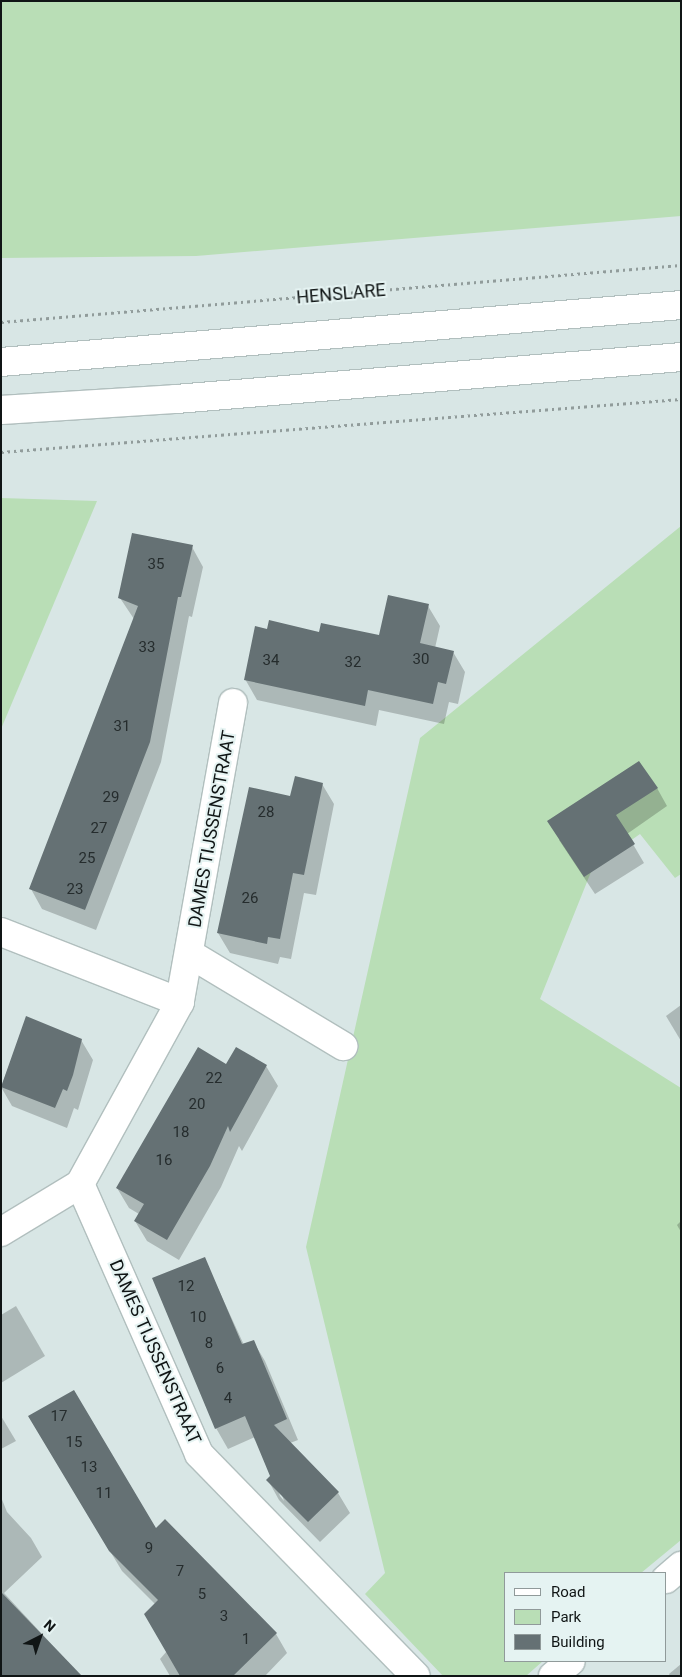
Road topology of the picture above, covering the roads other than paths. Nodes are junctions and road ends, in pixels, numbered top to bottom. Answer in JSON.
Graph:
{"nodes":[{"id":1,"x":681,"y":305,"type":"edge"},
{"id":2,"x":681,"y":358,"type":"edge"},
{"id":3,"x":1,"y":362,"type":"edge"},
{"id":4,"x":1,"y":410,"type":"edge"},
{"id":5,"x":233,"y":703,"type":"dead end"},
{"id":6,"x":1,"y":932,"type":"edge"},
{"id":7,"x":190,"y":954,"type":"junction"},
{"id":8,"x":180,"y":1002,"type":"junction"},
{"id":9,"x":343,"y":1046,"type":"dead end"},
{"id":10,"x":80,"y":1184,"type":"junction"},
{"id":11,"x":1,"y":1232,"type":"edge"},
{"id":12,"x":681,"y":1566,"type":"edge"},
{"id":13,"x":667,"y":1578,"type":"edge"},
{"id":14,"x":570,"y":1662,"type":"edge"},
{"id":15,"x":416,"y":1676,"type":"edge"},
{"id":16,"x":553,"y":1676,"type":"edge"}],
"edges":[{"from":1,"to":3,"type":"street"},
{"from":2,"to":4,"type":"street"},
{"from":5,"to":7,"type":"street","name":"DAMES TIJSSENSTRAAT"},
{"from":6,"to":8,"type":"street"},
{"from":7,"to":8,"type":"street","name":"DAMES TIJSSENSTRAAT"},
{"from":7,"to":9,"type":"street"},
{"from":8,"to":10,"type":"street","name":"DAMES TIJSSENSTRAAT"},
{"from":10,"to":11,"type":"street"},
{"from":10,"to":15,"type":"street","name":"DAMES TIJSSENSTRAAT"},
{"from":12,"to":13,"type":"street"},
{"from":14,"to":16,"type":"street"}]}
